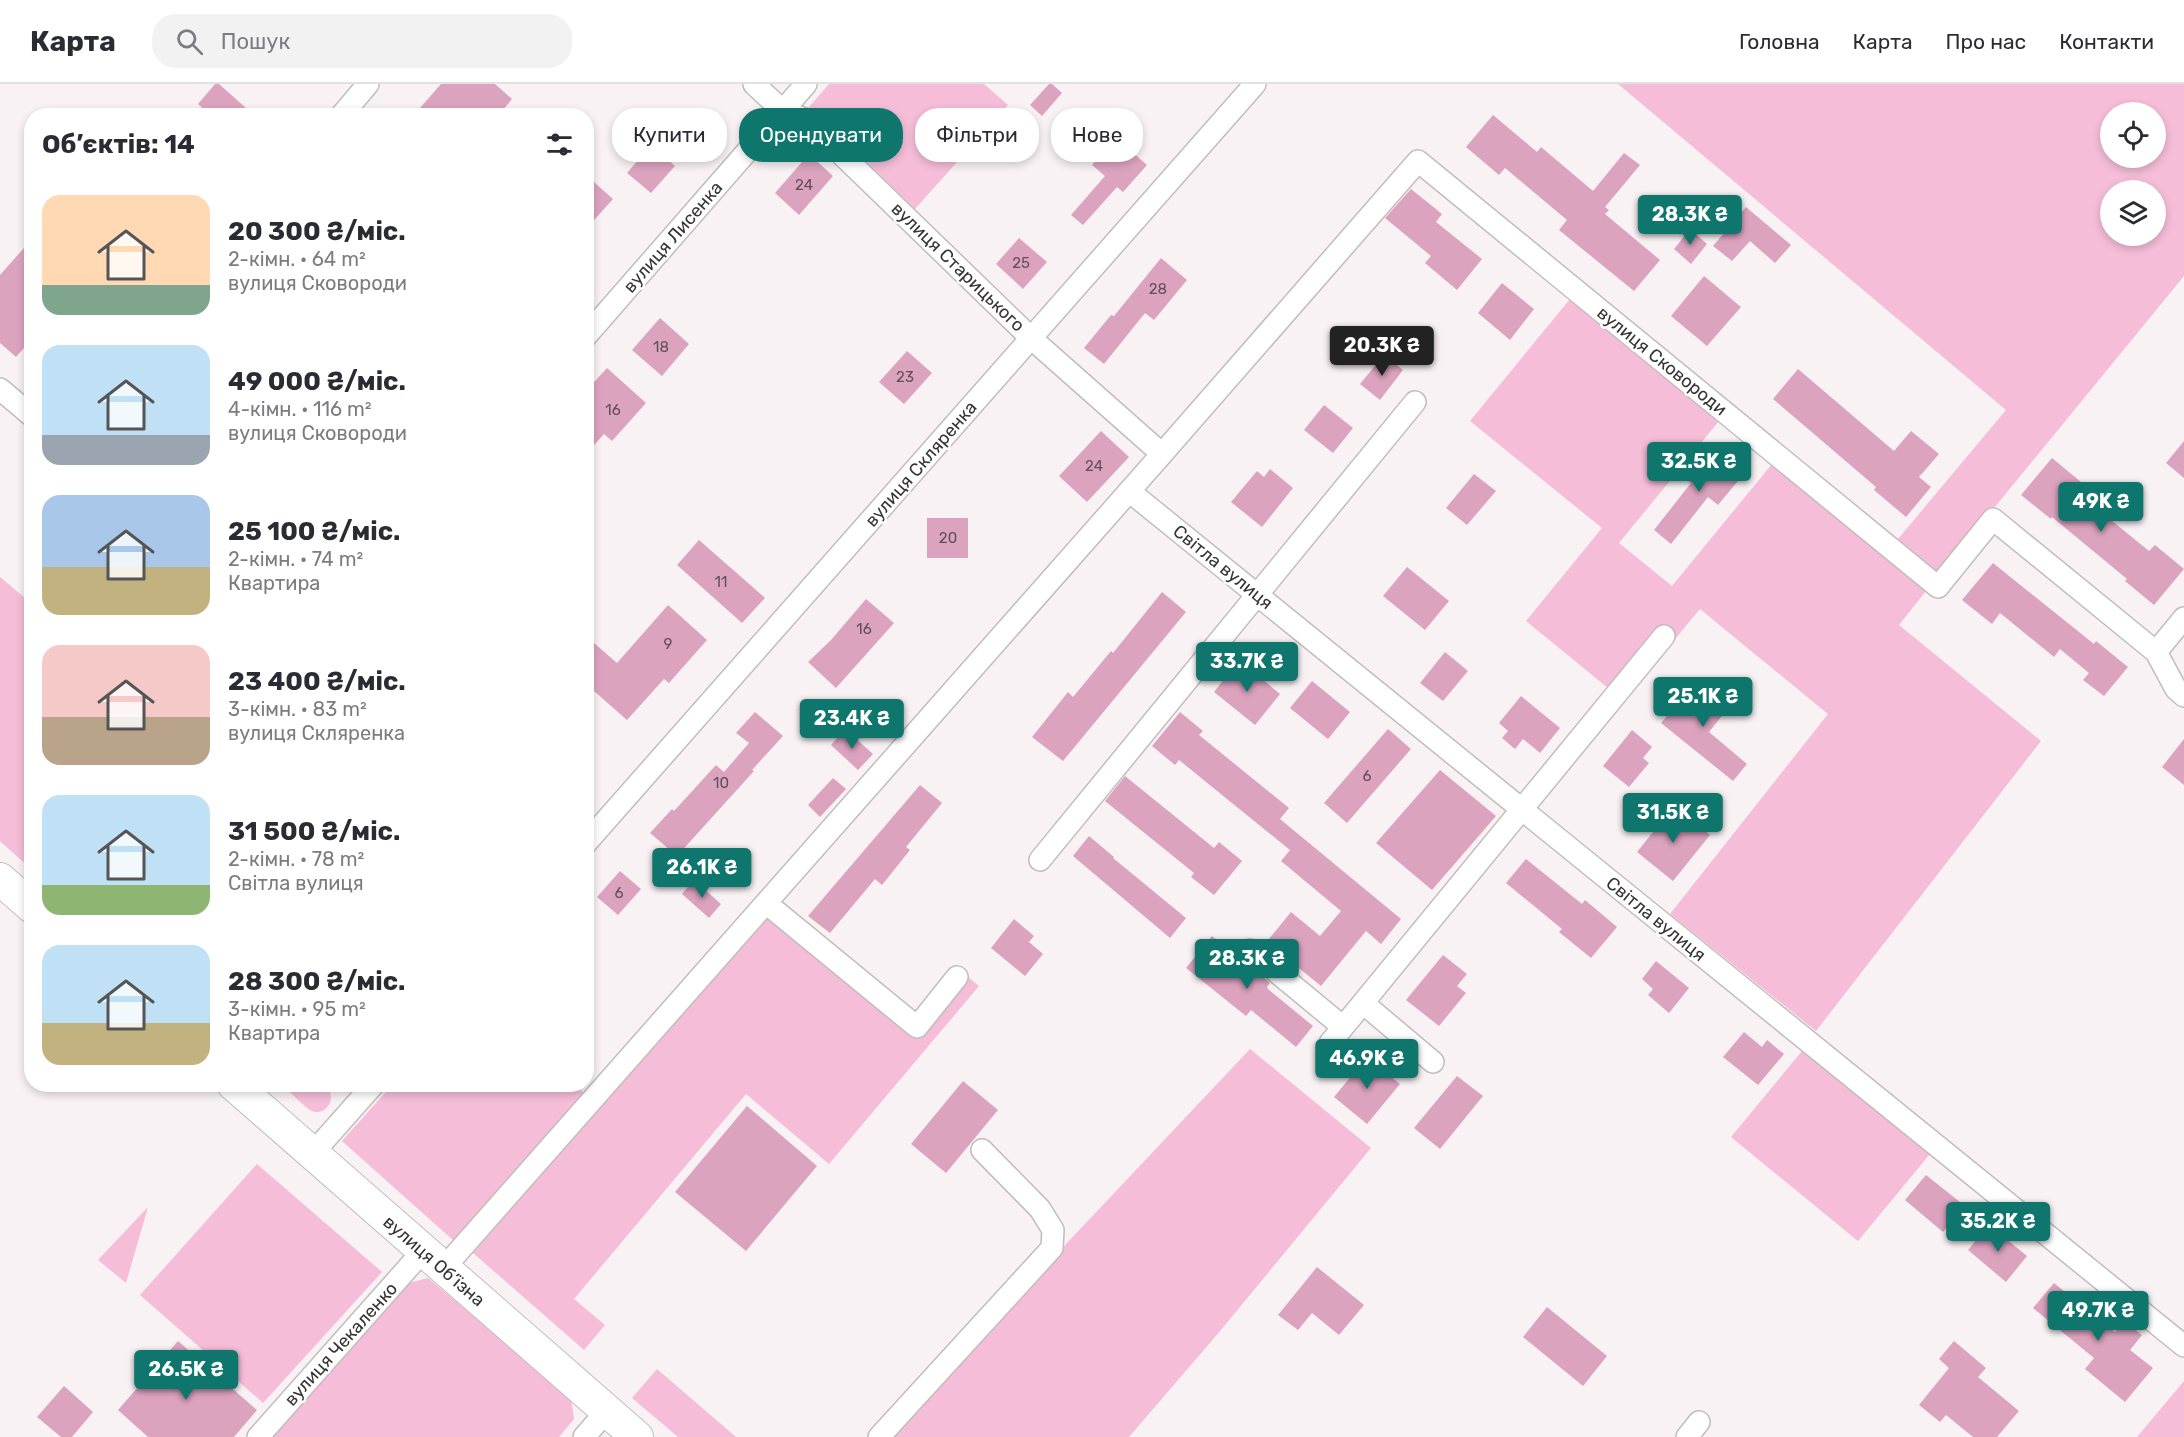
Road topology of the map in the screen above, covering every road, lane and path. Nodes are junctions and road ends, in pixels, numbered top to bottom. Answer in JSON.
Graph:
{"nodes":[{"id":1,"x":368,"y":84,"type":"edge"},
{"id":2,"x":754,"y":84,"type":"edge"},
{"id":3,"x":806,"y":84,"type":"edge"},
{"id":4,"x":1255,"y":84,"type":"edge"},
{"id":5,"x":348,"y":108,"type":"edge"},
{"id":6,"x":780,"y":108,"type":"edge"},
{"id":7,"x":786,"y":108,"type":"edge"},
{"id":8,"x":739,"y":161,"type":"edge"},
{"id":9,"x":849,"y":162,"type":"edge"},
{"id":10,"x":594,"y":327,"type":"edge"},
{"id":11,"x":1032,"y":339,"type":"junction"},
{"id":12,"x":0,"y":389,"type":"edge"},
{"id":13,"x":1415,"y":402,"type":"dead end"},
{"id":14,"x":24,"y":409,"type":"edge"},
{"id":15,"x":1162,"y":454,"type":"junction"},
{"id":16,"x":1129,"y":491,"type":"junction"},
{"id":17,"x":1257,"y":595,"type":"junction"},
{"id":18,"x":2184,"y":618,"type":"edge"},
{"id":19,"x":1664,"y":636,"type":"dead end"},
{"id":20,"x":2156,"y":652,"type":"junction"},
{"id":21,"x":2184,"y":696,"type":"edge"},
{"id":22,"x":1521,"y":810,"type":"junction"},
{"id":23,"x":594,"y":834,"type":"edge"},
{"id":24,"x":1040,"y":860,"type":"dead end"},
{"id":25,"x":0,"y":879,"type":"edge"},
{"id":26,"x":24,"y":900,"type":"edge"},
{"id":27,"x":766,"y":903,"type":"junction"},
{"id":28,"x":1250,"y":950,"type":"dead end"},
{"id":29,"x":957,"y":977,"type":"dead end"},
{"id":30,"x":1363,"y":1003,"type":"junction"},
{"id":31,"x":1433,"y":1062,"type":"dead end"},
{"id":32,"x":594,"y":1087,"type":"edge"},
{"id":33,"x":242,"y":1092,"type":"edge"},
{"id":34,"x":367,"y":1092,"type":"edge"},
{"id":35,"x":590,"y":1092,"type":"edge"},
{"id":36,"x":982,"y":1150,"type":"dead end"},
{"id":37,"x":312,"y":1154,"type":"junction"},
{"id":38,"x":433,"y":1260,"type":"junction"},
{"id":39,"x":2184,"y":1346,"type":"edge"},
{"id":40,"x":606,"y":1412,"type":"junction"},
{"id":41,"x":258,"y":1437,"type":"edge"},
{"id":42,"x":584,"y":1437,"type":"edge"},
{"id":43,"x":637,"y":1437,"type":"edge"},
{"id":44,"x":879,"y":1437,"type":"edge"}],
"edges":[{"from":1,"to":5,"type":"street"},
{"from":2,"to":6,"type":"street","name":"вулиця Старицького"},
{"from":3,"to":7,"type":"street","name":"вулиця Лисенка"},
{"from":4,"to":11,"type":"street","name":"вулиця Скляренка"},
{"from":8,"to":10,"type":"street","name":"вулиця Лисенка"},
{"from":9,"to":11,"type":"street","name":"вулиця Старицького"},
{"from":11,"to":15,"type":"street","name":"вулиця Старицького"},
{"from":11,"to":23,"type":"street","name":"вулиця Скляренка"},
{"from":12,"to":14,"type":"street"},
{"from":13,"to":17,"type":"street"},
{"from":15,"to":16,"type":"street","name":"вулиця Чекаленко"},
{"from":15,"to":20,"type":"street","name":"вулиця Сковороди"},
{"from":16,"to":17,"type":"street","name":"Світла вулиця"},
{"from":16,"to":27,"type":"street","name":"вулиця Чекаленко"},
{"from":17,"to":22,"type":"street","name":"Світла вулиця"},
{"from":17,"to":24,"type":"street"},
{"from":18,"to":20,"type":"street"},
{"from":19,"to":22,"type":"street"},
{"from":20,"to":21,"type":"street","name":"вулиця Сковороди"},
{"from":22,"to":30,"type":"street"},
{"from":22,"to":39,"type":"street","name":"Світла вулиця"},
{"from":25,"to":26,"type":"highway"},
{"from":27,"to":29,"type":"street"},
{"from":27,"to":32,"type":"street","name":"вулиця Чекаленко"},
{"from":28,"to":30,"type":"street"},
{"from":30,"to":31,"type":"street"},
{"from":33,"to":37,"type":"highway","name":"вулиця Об’їзна"},
{"from":34,"to":37,"type":"street"},
{"from":35,"to":38,"type":"street","name":"вулиця Чекаленко"},
{"from":36,"to":44,"type":"street"},
{"from":37,"to":38,"type":"highway","name":"вулиця Об’їзна"},
{"from":38,"to":40,"type":"highway","name":"вулиця Об’їзна"},
{"from":38,"to":41,"type":"street","name":"вулиця Чекаленко"},
{"from":40,"to":42,"type":"street"},
{"from":40,"to":43,"type":"highway","name":"вулиця Об’їзна"}]}
